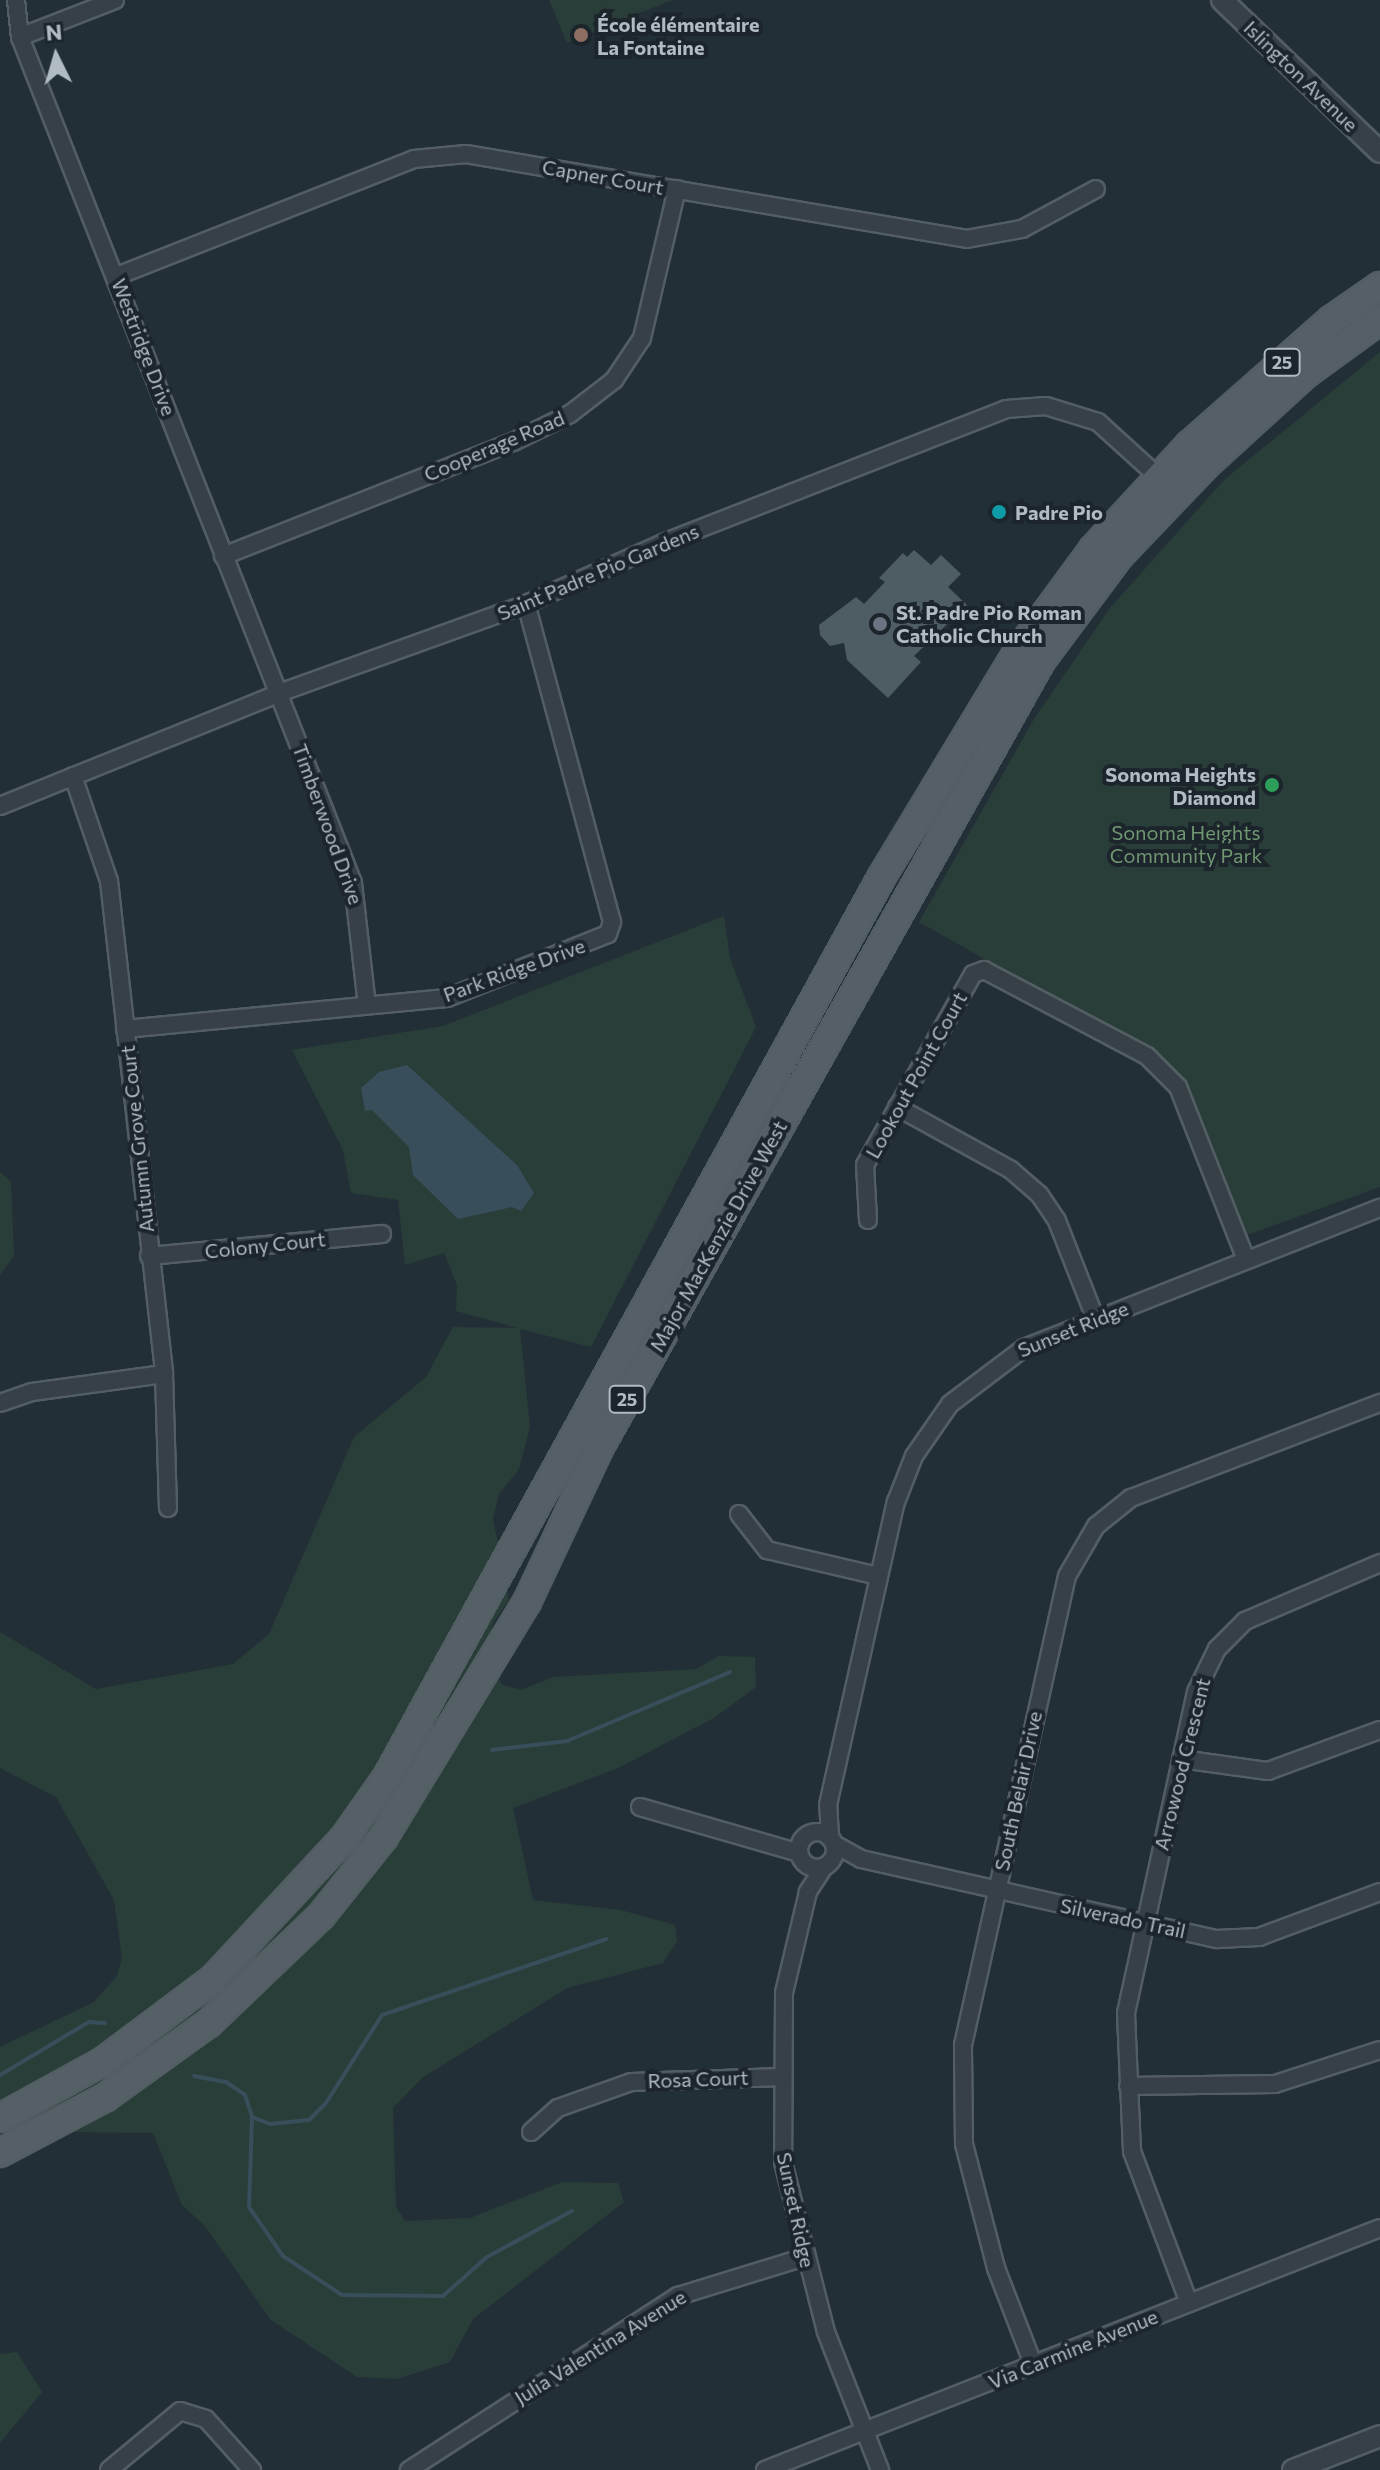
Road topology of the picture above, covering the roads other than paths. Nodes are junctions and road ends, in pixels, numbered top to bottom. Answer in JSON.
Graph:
{"nodes":[{"id":1,"x":16,"y":0,"type":"edge"},
{"id":2,"x":115,"y":0,"type":"edge"},
{"id":3,"x":1222,"y":0,"type":"edge"},
{"id":4,"x":20,"y":37,"type":"junction"},
{"id":5,"x":1380,"y":152,"type":"edge"},
{"id":6,"x":677,"y":189,"type":"junction"},
{"id":7,"x":1096,"y":189,"type":"dead end"},
{"id":8,"x":117,"y":276,"type":"junction"},
{"id":9,"x":1380,"y":286,"type":"edge"},
{"id":10,"x":1380,"y":320,"type":"edge"},
{"id":11,"x":1168,"y":485,"type":"junction"},
{"id":12,"x":223,"y":556,"type":"junction"},
{"id":13,"x":526,"y":604,"type":"junction"},
{"id":14,"x":279,"y":693,"type":"junction"},
{"id":15,"x":73,"y":776,"type":"junction"},
{"id":16,"x":0,"y":806,"type":"edge"},
{"id":17,"x":367,"y":1005,"type":"junction"},
{"id":18,"x":125,"y":1029,"type":"junction"},
{"id":19,"x":897,"y":1107,"type":"junction"},
{"id":20,"x":1380,"y":1208,"type":"edge"},
{"id":21,"x":868,"y":1220,"type":"dead end"},
{"id":22,"x":382,"y":1234,"type":"dead end"},
{"id":23,"x":149,"y":1256,"type":"junction"},
{"id":24,"x":1246,"y":1260,"type":"junction"},
{"id":25,"x":1096,"y":1320,"type":"junction"},
{"id":26,"x":164,"y":1374,"type":"junction"},
{"id":27,"x":0,"y":1403,"type":"edge"},
{"id":28,"x":1380,"y":1403,"type":"edge"},
{"id":29,"x":168,"y":1508,"type":"dead end"},
{"id":30,"x":739,"y":1514,"type":"dead end"},
{"id":31,"x":1380,"y":1563,"type":"edge"},
{"id":32,"x":878,"y":1576,"type":"junction"},
{"id":33,"x":1380,"y":1730,"type":"edge"},
{"id":34,"x":1181,"y":1759,"type":"junction"},
{"id":35,"x":828,"y":1805,"type":"junction"},
{"id":36,"x":640,"y":1807,"type":"dead end"},
{"id":37,"x":832,"y":1841,"type":"junction"},
{"id":38,"x":803,"y":1846,"type":"junction"},
{"id":39,"x":861,"y":1859,"type":"junction"},
{"id":40,"x":826,"y":1866,"type":"junction"},
{"id":41,"x":996,"y":1889,"type":"junction"},
{"id":42,"x":808,"y":1892,"type":"junction"},
{"id":43,"x":1380,"y":1892,"type":"edge"},
{"id":44,"x":1144,"y":1922,"type":"junction"},
{"id":45,"x":1380,"y":2050,"type":"edge"},
{"id":46,"x":782,"y":2077,"type":"junction"},
{"id":47,"x":1128,"y":2086,"type":"junction"},
{"id":48,"x":0,"y":2118,"type":"edge"},
{"id":49,"x":531,"y":2132,"type":"dead end"},
{"id":50,"x":0,"y":2153,"type":"edge"},
{"id":51,"x":1380,"y":2228,"type":"edge"},
{"id":52,"x":805,"y":2257,"type":"junction"},
{"id":53,"x":1189,"y":2303,"type":"junction"},
{"id":54,"x":1033,"y":2364,"type":"junction"},
{"id":55,"x":865,"y":2431,"type":"junction"},
{"id":56,"x":1380,"y":2436,"type":"edge"},
{"id":57,"x":109,"y":2470,"type":"edge"},
{"id":58,"x":252,"y":2470,"type":"edge"},
{"id":59,"x":409,"y":2470,"type":"edge"},
{"id":60,"x":765,"y":2470,"type":"edge"},
{"id":61,"x":880,"y":2470,"type":"edge"},
{"id":62,"x":1293,"y":2470,"type":"edge"}],
"edges":[{"from":1,"to":4,"type":"street","name":"Westridge Drive"},
{"from":2,"to":4,"type":"street"},
{"from":3,"to":5,"type":"street","name":"Islington Avenue"},
{"from":4,"to":8,"type":"street","name":"Westridge Drive"},
{"from":6,"to":7,"type":"street","name":"Capner Court"},
{"from":6,"to":8,"type":"street","name":"Capner Court"},
{"from":6,"to":12,"type":"street","name":"Cooperage Road"},
{"from":8,"to":12,"type":"street","name":"Westridge Drive"},
{"from":9,"to":11,"type":"main road","name":"Major MacKenzie Drive West","number":"25"},
{"from":10,"to":11,"type":"main road","name":"Major MacKenzie Drive West","number":"25"},
{"from":11,"to":13,"type":"street","name":"Saint Padre Pio Gardens"},
{"from":11,"to":48,"type":"main road","name":"Major MacKenzie Drive West","number":"25"},
{"from":11,"to":50,"type":"main road","name":"Major MacKenzie Drive West","number":"25"},
{"from":12,"to":14,"type":"street","name":"Westridge Drive"},
{"from":13,"to":14,"type":"street","name":"Saint Padre Pio Gardens"},
{"from":13,"to":17,"type":"street","name":"Park Ridge Drive"},
{"from":14,"to":15,"type":"street","name":"Saint Padre Pio Gardens"},
{"from":14,"to":17,"type":"street","name":"Timberwood Drive"},
{"from":15,"to":16,"type":"street","name":"Saint Padre Pio Gardens"},
{"from":15,"to":18,"type":"street","name":"Autumn Grove Court"},
{"from":17,"to":18,"type":"street","name":"Park Ridge Drive"},
{"from":18,"to":23,"type":"street","name":"Autumn Grove Court"},
{"from":19,"to":21,"type":"street","name":"Lookout Point Court"},
{"from":19,"to":24,"type":"street","name":"Lookout Point Court"},
{"from":19,"to":25,"type":"street"},
{"from":20,"to":24,"type":"street","name":"Sunset Ridge"},
{"from":22,"to":23,"type":"street","name":"Colony Court"},
{"from":23,"to":26,"type":"street","name":"Autumn Grove Court"},
{"from":24,"to":25,"type":"street","name":"Sunset Ridge"},
{"from":25,"to":32,"type":"street","name":"Sunset Ridge"},
{"from":26,"to":27,"type":"street"},
{"from":26,"to":29,"type":"street","name":"Autumn Grove Court"},
{"from":28,"to":41,"type":"street","name":"South Belair Drive"},
{"from":30,"to":32,"type":"street"},
{"from":31,"to":34,"type":"street","name":"Arrowood Crescent"},
{"from":32,"to":35,"type":"street","name":"Sunset Ridge"},
{"from":33,"to":34,"type":"street"},
{"from":34,"to":44,"type":"street","name":"Arrowood Crescent"},
{"from":35,"to":37,"type":"street","name":"Sunset Ridge"},
{"from":35,"to":38,"type":"street","name":"Sunset Ridge"},
{"from":36,"to":38,"type":"street"},
{"from":37,"to":38,"type":"street","name":"Silverado Trail"},
{"from":37,"to":39,"type":"street","name":"Silverado Trail"},
{"from":37,"to":40,"type":"street","name":"Sunset Ridge"},
{"from":38,"to":40,"type":"street"},
{"from":38,"to":42,"type":"street","name":"Sunset Ridge"},
{"from":39,"to":40,"type":"street","name":"Silverado Trail"},
{"from":39,"to":41,"type":"street","name":"Silverado Trail"},
{"from":40,"to":42,"type":"street","name":"Sunset Ridge"},
{"from":41,"to":44,"type":"street","name":"Silverado Trail"},
{"from":41,"to":54,"type":"street","name":"South Belair Drive"},
{"from":42,"to":46,"type":"street","name":"Sunset Ridge"},
{"from":43,"to":44,"type":"street","name":"Silverado Trail"},
{"from":44,"to":47,"type":"street","name":"Arrowood Crescent"},
{"from":45,"to":47,"type":"street"},
{"from":46,"to":49,"type":"street","name":"Rosa Court"},
{"from":46,"to":52,"type":"street","name":"Sunset Ridge"},
{"from":47,"to":53,"type":"street","name":"Arrowood Crescent"},
{"from":51,"to":53,"type":"street","name":"Via Carmine Avenue"},
{"from":52,"to":55,"type":"street","name":"Sunset Ridge"},
{"from":52,"to":59,"type":"street","name":"Julia Valentina Avenue"},
{"from":53,"to":54,"type":"street","name":"Via Carmine Avenue"},
{"from":54,"to":55,"type":"street","name":"Via Carmine Avenue"},
{"from":55,"to":60,"type":"street","name":"Via Carmine Avenue"},
{"from":55,"to":61,"type":"street","name":"Sunset Ridge"},
{"from":56,"to":62,"type":"street"},
{"from":57,"to":58,"type":"street"}]}
